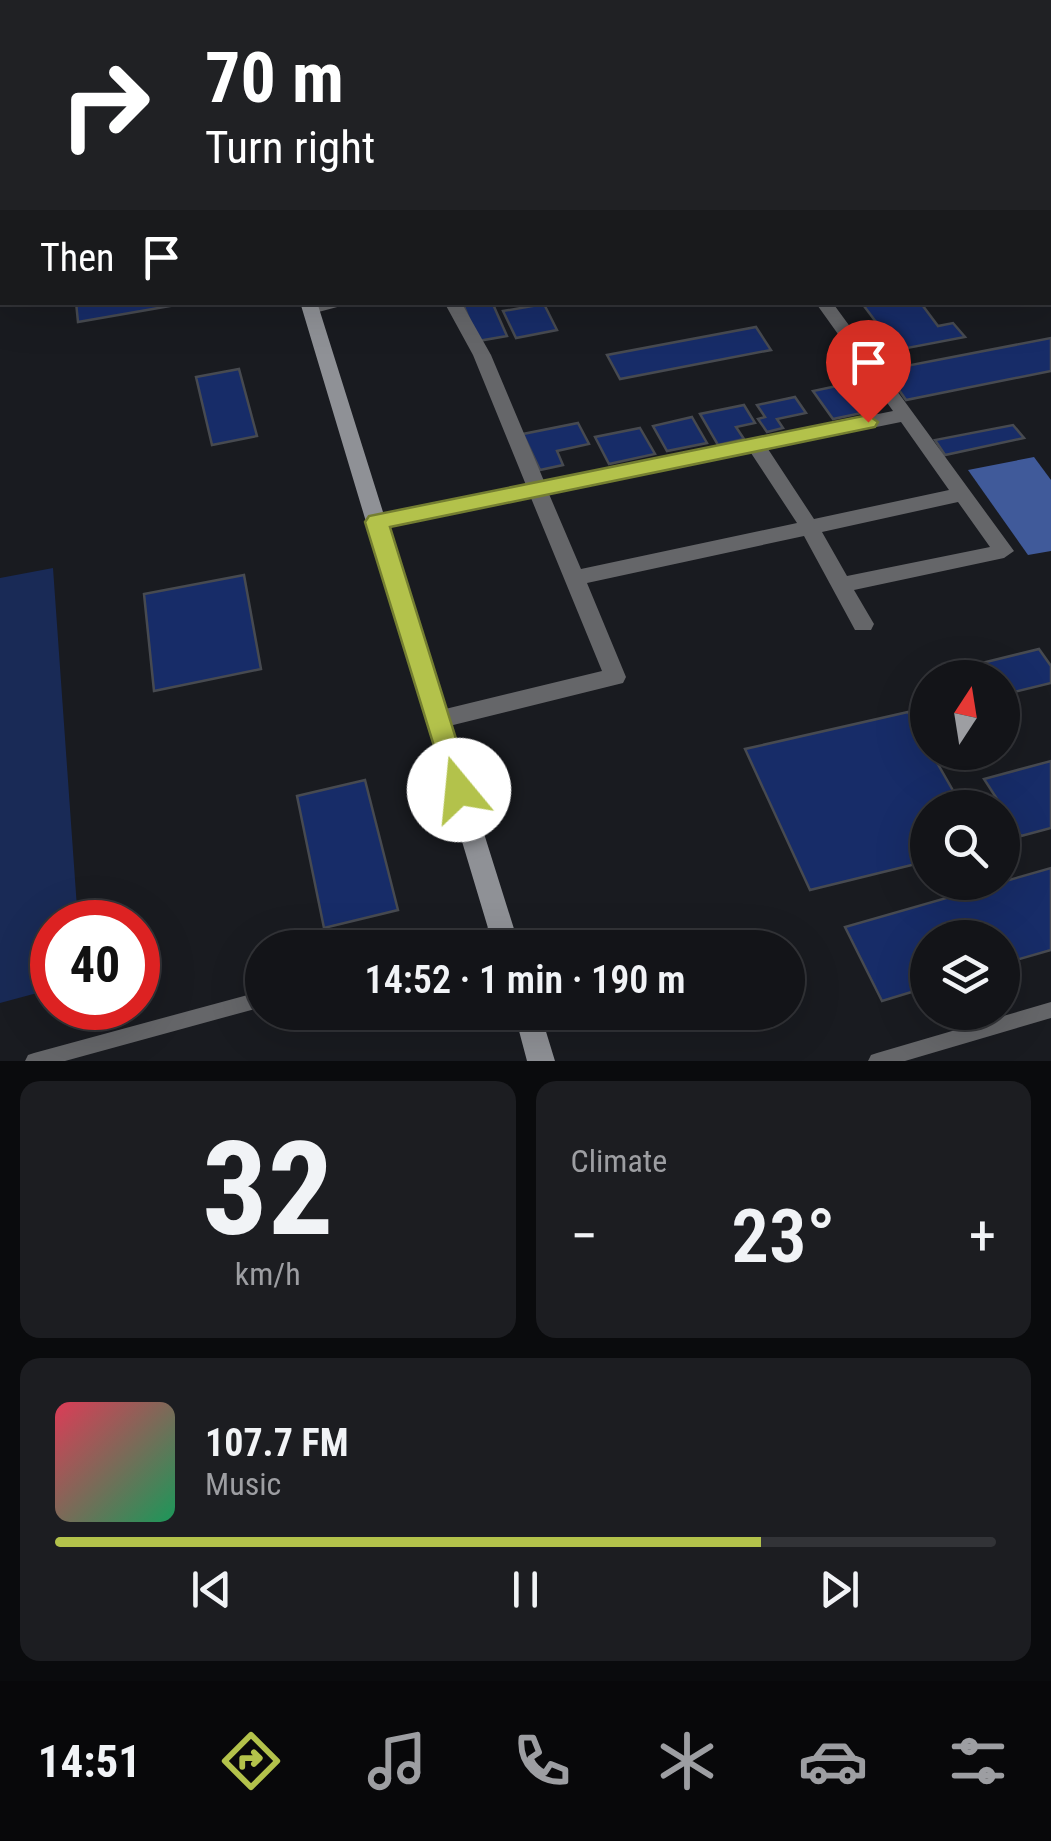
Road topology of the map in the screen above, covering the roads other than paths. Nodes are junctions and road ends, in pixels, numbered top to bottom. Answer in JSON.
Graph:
{"nodes":[{"id":1,"x":454,"y":305,"type":"edge"},
{"id":2,"x":825,"y":305,"type":"edge"},
{"id":3,"x":310,"y":306,"type":"edge"},
{"id":4,"x":905,"y":414,"type":"junction"},
{"id":5,"x":756,"y":445,"type":"junction"},
{"id":6,"x":539,"y":489,"type":"junction"},
{"id":7,"x":963,"y":494,"type":"junction"},
{"id":8,"x":377,"y":522,"type":"junction"},
{"id":9,"x":810,"y":531,"type":"junction"},
{"id":10,"x":576,"y":578,"type":"junction"},
{"id":11,"x":840,"y":585,"type":"junction"},
{"id":12,"x":862,"y":624,"type":"dead end"},
{"id":13,"x":438,"y":720,"type":"junction"},
{"id":14,"x":502,"y":930,"type":"edge"},
{"id":15,"x":245,"y":1005,"type":"edge"},
{"id":16,"x":1051,"y":1010,"type":"edge"},
{"id":17,"x":532,"y":1030,"type":"edge"},
{"id":18,"x":34,"y":1061,"type":"edge"},
{"id":19,"x":541,"y":1061,"type":"edge"},
{"id":20,"x":877,"y":1061,"type":"edge"}],
"edges":[{"from":1,"to":6,"type":"street"},
{"from":2,"to":4,"type":"street"},
{"from":3,"to":8,"type":"street"},
{"from":4,"to":5,"type":"street"},
{"from":4,"to":7,"type":"street"},
{"from":5,"to":6,"type":"street"},
{"from":5,"to":9,"type":"street"},
{"from":6,"to":8,"type":"street"},
{"from":6,"to":10,"type":"street"},
{"from":7,"to":9,"type":"street"},
{"from":7,"to":11,"type":"street"},
{"from":8,"to":13,"type":"street"},
{"from":9,"to":10,"type":"street"},
{"from":9,"to":11,"type":"street"},
{"from":10,"to":13,"type":"street"},
{"from":11,"to":12,"type":"street"},
{"from":13,"to":14,"type":"street"},
{"from":15,"to":18,"type":"lane"},
{"from":16,"to":20,"type":"lane"},
{"from":17,"to":19,"type":"street"}]}
